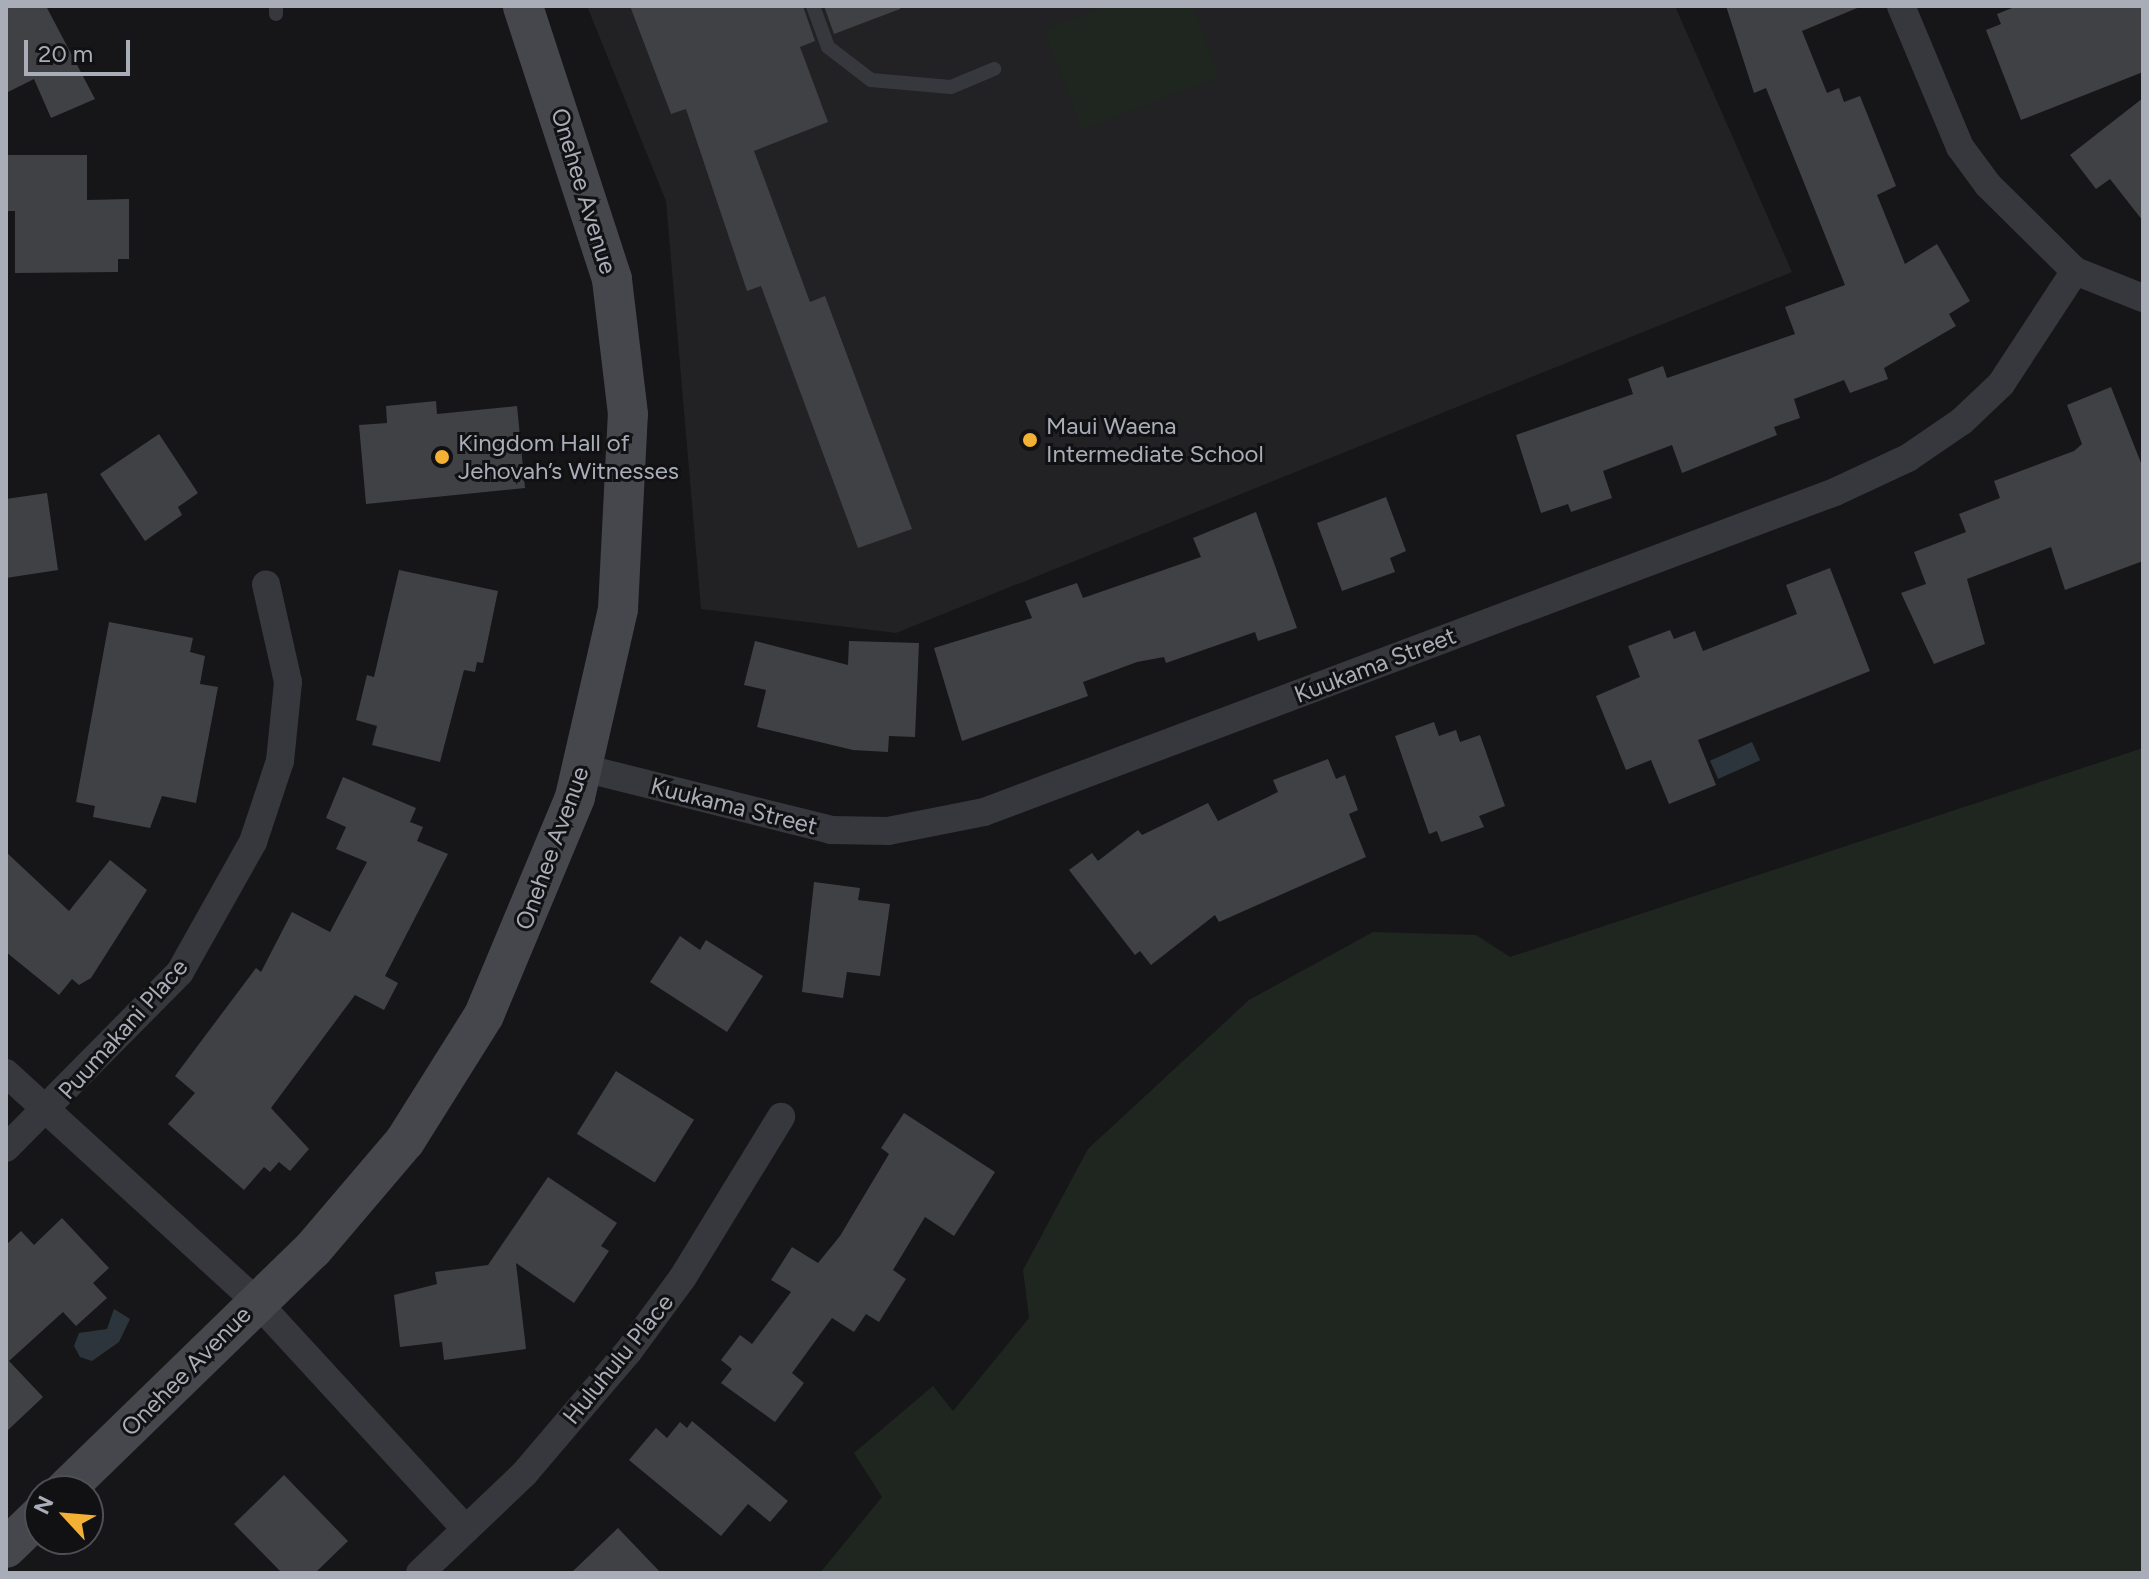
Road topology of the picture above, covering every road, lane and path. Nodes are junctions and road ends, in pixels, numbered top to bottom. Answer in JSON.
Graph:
{"nodes":[{"id":1,"x":523,"y":6,"type":"edge"},
{"id":2,"x":813,"y":6,"type":"edge"},
{"id":3,"x":1901,"y":6,"type":"edge"},
{"id":4,"x":994,"y":69,"type":"dead end"},
{"id":5,"x":2075,"y":271,"type":"junction"},
{"id":6,"x":2143,"y":298,"type":"edge"},
{"id":7,"x":266,"y":584,"type":"dead end"},
{"id":8,"x":583,"y":768,"type":"junction"},
{"id":9,"x":6,"y":1073,"type":"edge"},
{"id":10,"x":47,"y":1111,"type":"junction"},
{"id":11,"x":781,"y":1117,"type":"dead end"},
{"id":12,"x":6,"y":1148,"type":"edge"},
{"id":13,"x":256,"y":1301,"type":"junction"},
{"id":14,"x":80,"y":1475,"type":"edge"},
{"id":15,"x":466,"y":1529,"type":"junction"},
{"id":16,"x":24,"y":1531,"type":"edge"},
{"id":17,"x":6,"y":1548,"type":"edge"},
{"id":18,"x":420,"y":1573,"type":"edge"}],
"edges":[{"from":1,"to":8,"type":"street","name":"Onehee Avenue"},
{"from":2,"to":4,"type":"lane"},
{"from":3,"to":5,"type":"street"},
{"from":5,"to":6,"type":"street"},
{"from":5,"to":8,"type":"street","name":"Kuukama Street"},
{"from":7,"to":10,"type":"street","name":"Puumakani Place"},
{"from":8,"to":13,"type":"street","name":"Onehee Avenue"},
{"from":9,"to":10,"type":"street"},
{"from":10,"to":12,"type":"street","name":"Puumakani Place"},
{"from":10,"to":13,"type":"street"},
{"from":11,"to":15,"type":"street","name":"Huluhulu Place"},
{"from":13,"to":14,"type":"street","name":"Onehee Avenue"},
{"from":13,"to":15,"type":"street"},
{"from":15,"to":18,"type":"street","name":"Huluhulu Place"},
{"from":16,"to":17,"type":"street"}]}
